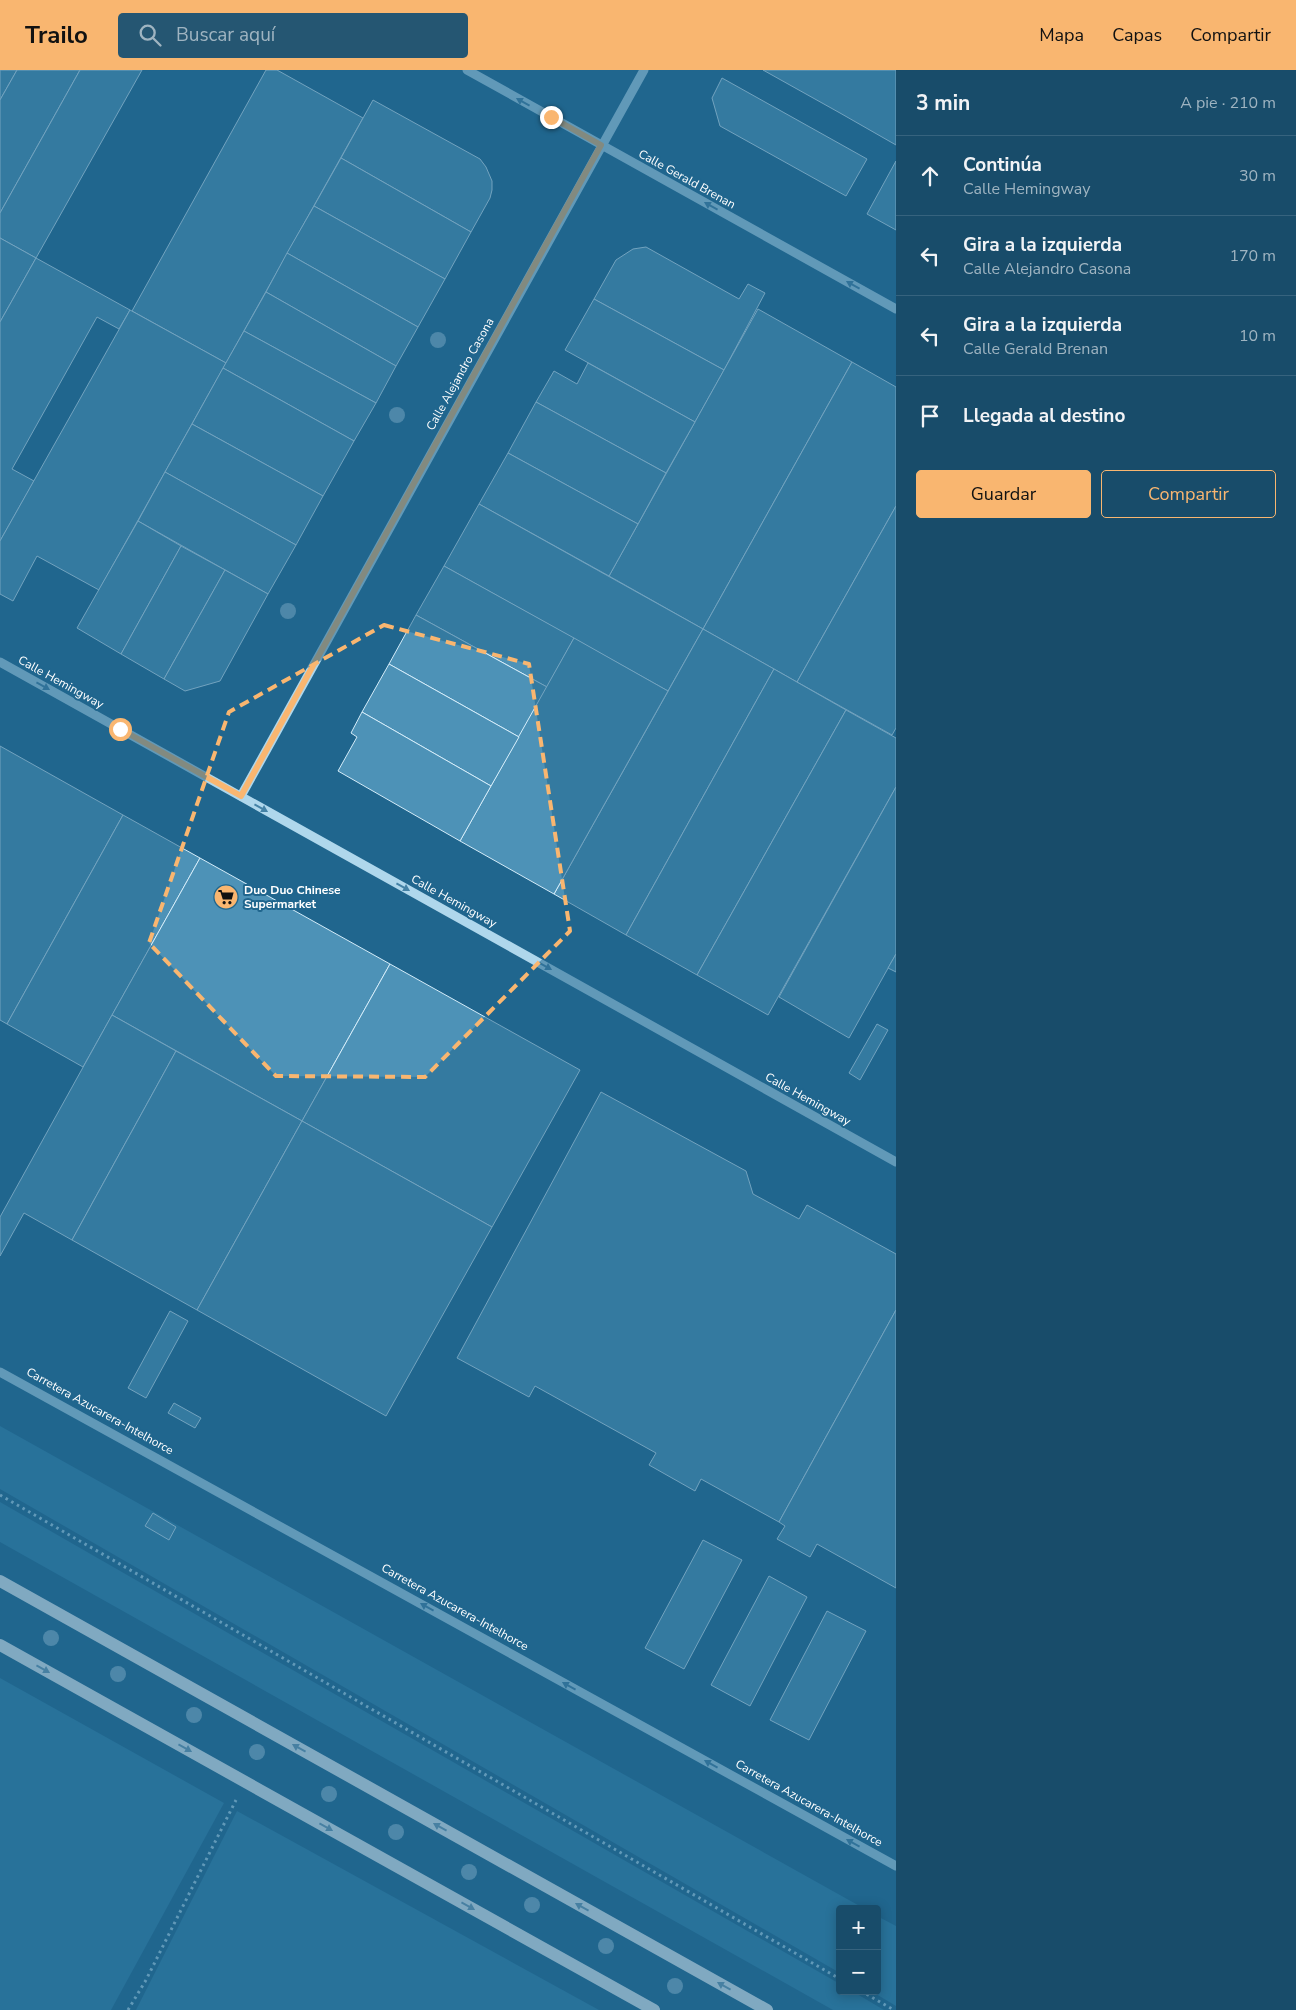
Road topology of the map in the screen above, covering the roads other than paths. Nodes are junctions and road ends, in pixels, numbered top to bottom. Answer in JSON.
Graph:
{"nodes":[{"id":1,"x":467,"y":70,"type":"edge"},
{"id":2,"x":644,"y":70,"type":"edge"},
{"id":3,"x":601,"y":145,"type":"junction"},
{"id":4,"x":896,"y":309,"type":"edge"},
{"id":5,"x":0,"y":662,"type":"edge"},
{"id":6,"x":241,"y":796,"type":"junction"},
{"id":7,"x":896,"y":1162,"type":"edge"},
{"id":8,"x":0,"y":1372,"type":"edge"},
{"id":9,"x":0,"y":1581,"type":"edge"},
{"id":10,"x":0,"y":1645,"type":"edge"},
{"id":11,"x":896,"y":1866,"type":"edge"},
{"id":12,"x":654,"y":2010,"type":"edge"},
{"id":13,"x":767,"y":2010,"type":"edge"}],
"edges":[{"from":3,"to":1,"type":"street","name":"Calle Gerald Brenan","one_way":true},
{"from":2,"to":3,"type":"street","name":"Calle Alejandro Casona"},
{"from":4,"to":3,"type":"street","name":"Calle Gerald Brenan","one_way":true},
{"from":3,"to":6,"type":"street","name":"Calle Alejandro Casona"},
{"from":5,"to":6,"type":"street","name":"Calle Hemingway","one_way":true},
{"from":6,"to":7,"type":"street","name":"Calle Hemingway","one_way":true},
{"from":11,"to":8,"type":"street","name":"Carretera Azucarera-Intelhorce","one_way":true},
{"from":13,"to":9,"type":"main road","one_way":true},
{"from":10,"to":12,"type":"main road","one_way":true}]}
